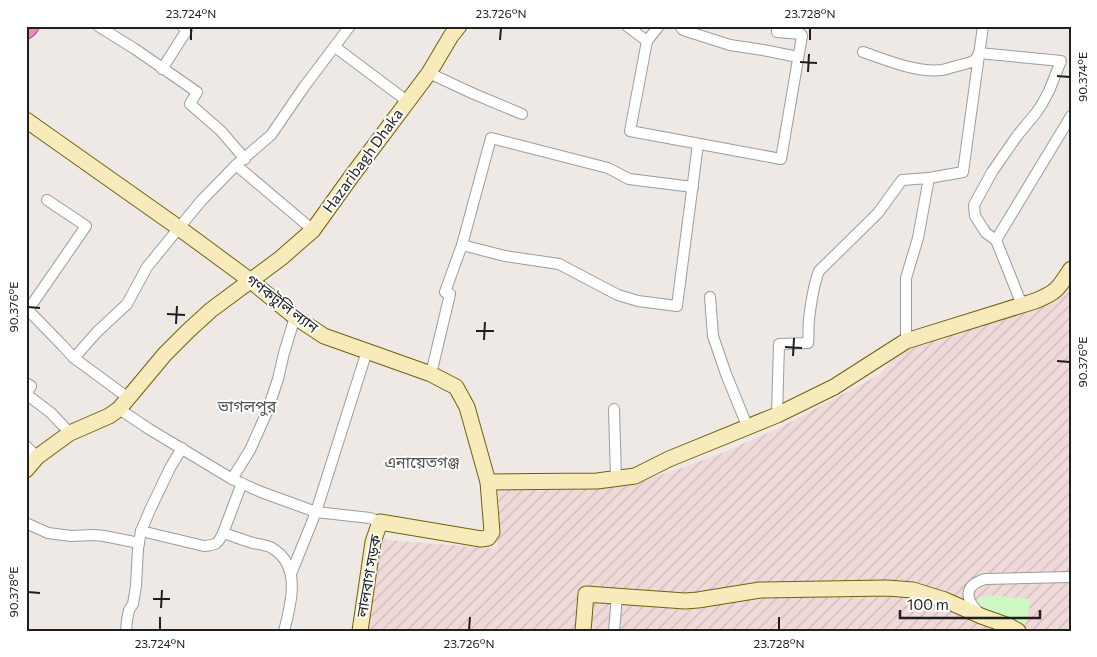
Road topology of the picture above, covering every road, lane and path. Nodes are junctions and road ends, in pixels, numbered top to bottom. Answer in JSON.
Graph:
{"nodes":[{"id":1,"x":29,"y":26,"type":"edge"},
{"id":2,"x":98,"y":26,"type":"edge"},
{"id":3,"x":182,"y":26,"type":"edge"},
{"id":4,"x":350,"y":26,"type":"edge"},
{"id":5,"x":459,"y":26,"type":"edge"},
{"id":6,"x":627,"y":26,"type":"edge"},
{"id":7,"x":659,"y":26,"type":"edge"},
{"id":8,"x":680,"y":26,"type":"edge"},
{"id":9,"x":777,"y":26,"type":"edge"},
{"id":10,"x":983,"y":26,"type":"edge"},
{"id":11,"x":26,"y":30,"type":"edge"},
{"id":12,"x":647,"y":40,"type":"junction"},
{"id":13,"x":335,"y":47,"type":"junction"},
{"id":14,"x":863,"y":52,"type":"dead end"},
{"id":15,"x":979,"y":52,"type":"junction"},
{"id":16,"x":798,"y":57,"type":"junction"},
{"id":17,"x":162,"y":68,"type":"junction"},
{"id":18,"x":429,"y":73,"type":"junction"},
{"id":19,"x":407,"y":101,"type":"junction"},
{"id":20,"x":522,"y":114,"type":"dead end"},
{"id":21,"x":1071,"y":116,"type":"edge"},
{"id":22,"x":26,"y":120,"type":"edge"},
{"id":23,"x":698,"y":144,"type":"junction"},
{"id":24,"x":240,"y":162,"type":"junction"},
{"id":25,"x":929,"y":178,"type":"junction"},
{"id":26,"x":693,"y":186,"type":"junction"},
{"id":27,"x":47,"y":200,"type":"dead end"},
{"id":28,"x":179,"y":228,"type":"junction"},
{"id":29,"x":313,"y":230,"type":"junction"},
{"id":30,"x":996,"y":240,"type":"junction"},
{"id":31,"x":462,"y":244,"type":"junction"},
{"id":32,"x":1071,"y":269,"type":"edge"},
{"id":33,"x":251,"y":281,"type":"junction"},
{"id":34,"x":710,"y":297,"type":"dead end"},
{"id":35,"x":1022,"y":305,"type":"junction"},
{"id":36,"x":27,"y":310,"type":"edge"},
{"id":37,"x":295,"y":317,"type":"junction"},
{"id":38,"x":906,"y":341,"type":"junction"},
{"id":39,"x":367,"y":350,"type":"junction"},
{"id":40,"x":74,"y":358,"type":"junction"},
{"id":41,"x":430,"y":374,"type":"junction"},
{"id":42,"x":26,"y":383,"type":"edge"},
{"id":43,"x":26,"y":394,"type":"edge"},
{"id":44,"x":123,"y":403,"type":"junction"},
{"id":45,"x":614,"y":409,"type":"dead end"},
{"id":46,"x":778,"y":415,"type":"junction"},
{"id":47,"x":748,"y":428,"type":"junction"},
{"id":48,"x":70,"y":433,"type":"junction"},
{"id":49,"x":182,"y":448,"type":"junction"},
{"id":50,"x":32,"y":452,"type":"edge"},
{"id":51,"x":26,"y":470,"type":"edge"},
{"id":52,"x":616,"y":479,"type":"junction"},
{"id":53,"x":237,"y":481,"type":"junction"},
{"id":54,"x":488,"y":482,"type":"junction"},
{"id":55,"x":316,"y":512,"type":"junction"},
{"id":56,"x":380,"y":522,"type":"junction"},
{"id":57,"x":26,"y":523,"type":"edge"},
{"id":58,"x":141,"y":531,"type":"junction"},
{"id":59,"x":223,"y":533,"type":"junction"},
{"id":60,"x":139,"y":542,"type":"junction"},
{"id":61,"x":291,"y":574,"type":"junction"},
{"id":62,"x":1071,"y":577,"type":"edge"},
{"id":63,"x":617,"y":596,"type":"junction"},
{"id":64,"x":981,"y":616,"type":"junction"},
{"id":65,"x":126,"y":631,"type":"edge"},
{"id":66,"x":284,"y":631,"type":"edge"},
{"id":67,"x":360,"y":631,"type":"edge"},
{"id":68,"x":584,"y":631,"type":"edge"},
{"id":69,"x":614,"y":631,"type":"edge"},
{"id":70,"x":1018,"y":631,"type":"edge"}],
"edges":[{"from":1,"to":11,"type":"highway"},
{"from":2,"to":17,"type":"street"},
{"from":3,"to":17,"type":"street"},
{"from":4,"to":13,"type":"street"},
{"from":5,"to":18,"type":"street","name":"Hazaribagh Dhaka"},
{"from":6,"to":12,"type":"street"},
{"from":7,"to":12,"type":"street"},
{"from":8,"to":16,"type":"street"},
{"from":9,"to":16,"type":"street"},
{"from":10,"to":15,"type":"street"},
{"from":12,"to":23,"type":"street"},
{"from":13,"to":19,"type":"street"},
{"from":13,"to":24,"type":"street"},
{"from":14,"to":15,"type":"street"},
{"from":15,"to":25,"type":"street"},
{"from":15,"to":30,"type":"street"},
{"from":16,"to":23,"type":"street"},
{"from":17,"to":24,"type":"street"},
{"from":18,"to":19,"type":"street","name":"Hazaribagh Dhaka"},
{"from":18,"to":20,"type":"street"},
{"from":19,"to":29,"type":"street","name":"Hazaribagh Dhaka"},
{"from":21,"to":30,"type":"street"},
{"from":22,"to":28,"type":"street","name":"গণকটুলি ল্যান"},
{"from":23,"to":26,"type":"street"},
{"from":24,"to":28,"type":"street"},
{"from":24,"to":29,"type":"street"},
{"from":25,"to":38,"type":"street"},
{"from":25,"to":46,"type":"street"},
{"from":26,"to":31,"type":"street"},
{"from":26,"to":31,"type":"street"},
{"from":27,"to":36,"type":"street"},
{"from":28,"to":33,"type":"street","name":"গণকটুলি ল্যান"},
{"from":28,"to":40,"type":"street"},
{"from":29,"to":33,"type":"street","name":"Hazaribagh Dhaka"},
{"from":30,"to":35,"type":"street"},
{"from":31,"to":41,"type":"street"},
{"from":32,"to":35,"type":"street"},
{"from":33,"to":37,"type":"street","name":"গণকটুলি ল্যান"},
{"from":33,"to":44,"type":"street","name":"Hazaribagh Dhaka"},
{"from":34,"to":47,"type":"street"},
{"from":35,"to":38,"type":"street"},
{"from":36,"to":40,"type":"street"},
{"from":37,"to":39,"type":"street","name":"গণকটুলি ল্যান"},
{"from":37,"to":53,"type":"street"},
{"from":38,"to":46,"type":"street"},
{"from":39,"to":41,"type":"street","name":"গণকটুলি ল্যান"},
{"from":39,"to":55,"type":"street"},
{"from":40,"to":44,"type":"street"},
{"from":41,"to":54,"type":"street","name":"গণকটুলি ল্যান"},
{"from":42,"to":43,"type":"street"},
{"from":43,"to":48,"type":"street"},
{"from":44,"to":48,"type":"street","name":"Hazaribagh Dhaka"},
{"from":44,"to":49,"type":"street"},
{"from":45,"to":52,"type":"street"},
{"from":46,"to":47,"type":"street"},
{"from":47,"to":52,"type":"street"},
{"from":48,"to":50,"type":"street","name":"Hazaribagh Dhaka"},
{"from":49,"to":53,"type":"street"},
{"from":49,"to":58,"type":"street"},
{"from":50,"to":51,"type":"street","name":"Hazaribagh Dhaka"},
{"from":52,"to":54,"type":"street"},
{"from":53,"to":55,"type":"street"},
{"from":53,"to":59,"type":"street"},
{"from":54,"to":56,"type":"street","name":"গণকটুলি ল্যান"},
{"from":55,"to":56,"type":"street"},
{"from":55,"to":61,"type":"street"},
{"from":56,"to":67,"type":"street","name":"লালবাগ সড়ক"},
{"from":57,"to":60,"type":"street"},
{"from":58,"to":59,"type":"street"},
{"from":58,"to":60,"type":"street"},
{"from":59,"to":61,"type":"street"},
{"from":60,"to":65,"type":"street"},
{"from":61,"to":66,"type":"street"},
{"from":62,"to":64,"type":"street"},
{"from":63,"to":64,"type":"street"},
{"from":63,"to":68,"type":"street"},
{"from":63,"to":69,"type":"street"},
{"from":64,"to":70,"type":"street"}]}
